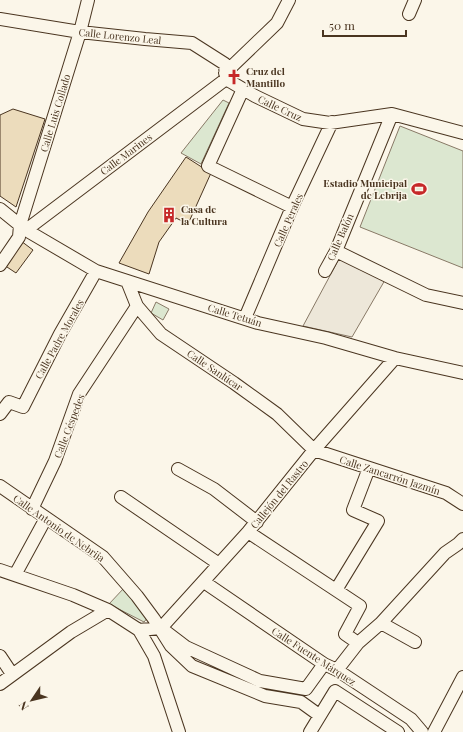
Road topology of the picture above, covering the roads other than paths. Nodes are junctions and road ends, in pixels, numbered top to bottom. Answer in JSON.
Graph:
{"nodes":[{"id":1,"x":88,"y":0,"type":"edge"},
{"id":2,"x":289,"y":0,"type":"edge"},
{"id":3,"x":415,"y":0,"type":"edge"},
{"id":4,"x":409,"y":14,"type":"dead end"},
{"id":5,"x":0,"y":19,"type":"edge"},
{"id":6,"x":80,"y":32,"type":"junction"},
{"id":7,"x":225,"y":76,"type":"junction"},
{"id":8,"x":243,"y":89,"type":"junction"},
{"id":9,"x":392,"y":114,"type":"junction"},
{"id":10,"x":332,"y":122,"type":"junction"},
{"id":11,"x":463,"y":133,"type":"edge"},
{"id":12,"x":292,"y":208,"type":"junction"},
{"id":13,"x":0,"y":209,"type":"edge"},
{"id":14,"x":23,"y":228,"type":"junction"},
{"id":15,"x":336,"y":251,"type":"junction"},
{"id":16,"x":0,"y":265,"type":"edge"},
{"id":17,"x":96,"y":271,"type":"junction"},
{"id":18,"x":324,"y":271,"type":"dead end"},
{"id":19,"x":127,"y":281,"type":"junction"},
{"id":20,"x":463,"y":303,"type":"edge"},
{"id":21,"x":137,"y":306,"type":"junction"},
{"id":22,"x":245,"y":318,"type":"junction"},
{"id":23,"x":395,"y":358,"type":"junction"},
{"id":24,"x":463,"y":373,"type":"edge"},
{"id":25,"x":0,"y":414,"type":"edge"},
{"id":26,"x":314,"y":450,"type":"junction"},
{"id":27,"x":368,"y":468,"type":"junction"},
{"id":28,"x":178,"y":469,"type":"dead end"},
{"id":29,"x":0,"y":486,"type":"edge"},
{"id":30,"x":122,"y":497,"type":"dead end"},
{"id":31,"x":463,"y":504,"type":"edge"},
{"id":32,"x":32,"y":509,"type":"junction"},
{"id":33,"x":46,"y":518,"type":"junction"},
{"id":34,"x":257,"y":522,"type":"junction"},
{"id":35,"x":248,"y":532,"type":"junction"},
{"id":36,"x":463,"y":539,"type":"edge"},
{"id":37,"x":219,"y":564,"type":"junction"},
{"id":38,"x":0,"y":572,"type":"edge"},
{"id":39,"x":14,"y":576,"type":"junction"},
{"id":40,"x":209,"y":586,"type":"junction"},
{"id":41,"x":336,"y":590,"type":"junction"},
{"id":42,"x":108,"y":610,"type":"junction"},
{"id":43,"x":381,"y":623,"type":"junction"},
{"id":44,"x":161,"y":628,"type":"junction"},
{"id":45,"x":139,"y":630,"type":"junction"},
{"id":46,"x":415,"y":642,"type":"dead end"},
{"id":47,"x":358,"y":643,"type":"junction"},
{"id":48,"x":0,"y":656,"type":"edge"},
{"id":49,"x":324,"y":664,"type":"junction"},
{"id":50,"x":337,"y":670,"type":"junction"},
{"id":51,"x":12,"y":674,"type":"junction"},
{"id":52,"x":463,"y":677,"type":"edge"},
{"id":53,"x":0,"y":684,"type":"edge"},
{"id":54,"x":319,"y":715,"type":"junction"},
{"id":55,"x":179,"y":732,"type":"edge"},
{"id":56,"x":310,"y":732,"type":"edge"},
{"id":57,"x":398,"y":732,"type":"edge"},
{"id":58,"x":422,"y":732,"type":"edge"},
{"id":59,"x":434,"y":732,"type":"edge"}],
"edges":[{"from":1,"to":6,"type":"street","name":"Calle Luis Collado"},
{"from":2,"to":7,"type":"street","name":"Calle Marines"},
{"from":3,"to":4,"type":"street"},
{"from":5,"to":6,"type":"street","name":"Calle Lorenzo Leal"},
{"from":6,"to":7,"type":"street","name":"Calle Lorenzo Leal"},
{"from":6,"to":14,"type":"street","name":"Calle Luis Collado"},
{"from":7,"to":8,"type":"street","name":"Calle Cruz"},
{"from":7,"to":14,"type":"street","name":"Calle Marines"},
{"from":8,"to":10,"type":"street","name":"Calle Cruz"},
{"from":8,"to":12,"type":"street"},
{"from":9,"to":10,"type":"street","name":"Calle Cruz"},
{"from":9,"to":11,"type":"street"},
{"from":9,"to":15,"type":"street","name":"Calle Balón"},
{"from":10,"to":12,"type":"street","name":"Calle Perales"},
{"from":12,"to":22,"type":"street","name":"Calle Perales"},
{"from":13,"to":14,"type":"street","name":"Calle Tetuán"},
{"from":14,"to":16,"type":"street","name":"Calle Luis Collado"},
{"from":14,"to":17,"type":"street","name":"Calle Tetuán"},
{"from":15,"to":18,"type":"street","name":"Calle Balón"},
{"from":15,"to":20,"type":"street"},
{"from":17,"to":19,"type":"street","name":"Calle Tetuán"},
{"from":17,"to":25,"type":"street","name":"Calle Padre Morales"},
{"from":19,"to":21,"type":"street","name":"Calle Sanlúcar"},
{"from":19,"to":22,"type":"street","name":"Calle Tetuán"},
{"from":21,"to":26,"type":"street","name":"Calle Sanlúcar"},
{"from":21,"to":32,"type":"street","name":"Calle Céspedes"},
{"from":22,"to":23,"type":"street","name":"Calle Tetuán"},
{"from":23,"to":24,"type":"street","name":"Calle Tetuán"},
{"from":23,"to":26,"type":"street","name":"Callejón del Rastro"},
{"from":26,"to":27,"type":"street","name":"Calle Zancarrón Jazmín"},
{"from":26,"to":34,"type":"street","name":"Callejón del Rastro"},
{"from":27,"to":31,"type":"street","name":"Calle Zancarrón Jazmín"},
{"from":27,"to":41,"type":"street"},
{"from":28,"to":34,"type":"street"},
{"from":29,"to":32,"type":"street","name":"Calle Antonio de Nebrija"},
{"from":30,"to":37,"type":"street"},
{"from":32,"to":33,"type":"street","name":"Calle Antonio de Nebrija"},
{"from":33,"to":39,"type":"street"},
{"from":33,"to":44,"type":"street","name":"Calle Antonio de Nebrija"},
{"from":34,"to":35,"type":"street","name":"Callejón del Rastro"},
{"from":35,"to":37,"type":"street","name":"Callejón del Rastro"},
{"from":35,"to":41,"type":"street"},
{"from":36,"to":43,"type":"street"},
{"from":37,"to":40,"type":"street","name":"Callejón del Rastro"},
{"from":38,"to":39,"type":"street"},
{"from":39,"to":42,"type":"street"},
{"from":40,"to":44,"type":"street","name":"Callejón del Rastro"},
{"from":40,"to":49,"type":"street","name":"Calle Fuente Márquez"},
{"from":41,"to":47,"type":"street"},
{"from":42,"to":45,"type":"street"},
{"from":42,"to":51,"type":"street"},
{"from":43,"to":46,"type":"street"},
{"from":43,"to":47,"type":"street"},
{"from":44,"to":45,"type":"street"},
{"from":44,"to":49,"type":"street"},
{"from":44,"to":54,"type":"street"},
{"from":45,"to":55,"type":"street"},
{"from":47,"to":50,"type":"street"},
{"from":48,"to":51,"type":"street"},
{"from":49,"to":50,"type":"street","name":"Calle Fuente Márquez"},
{"from":50,"to":58,"type":"street","name":"Calle Fuente Márquez"},
{"from":51,"to":53,"type":"street"},
{"from":52,"to":59,"type":"street"},
{"from":54,"to":56,"type":"street"},
{"from":54,"to":57,"type":"street"}]}
